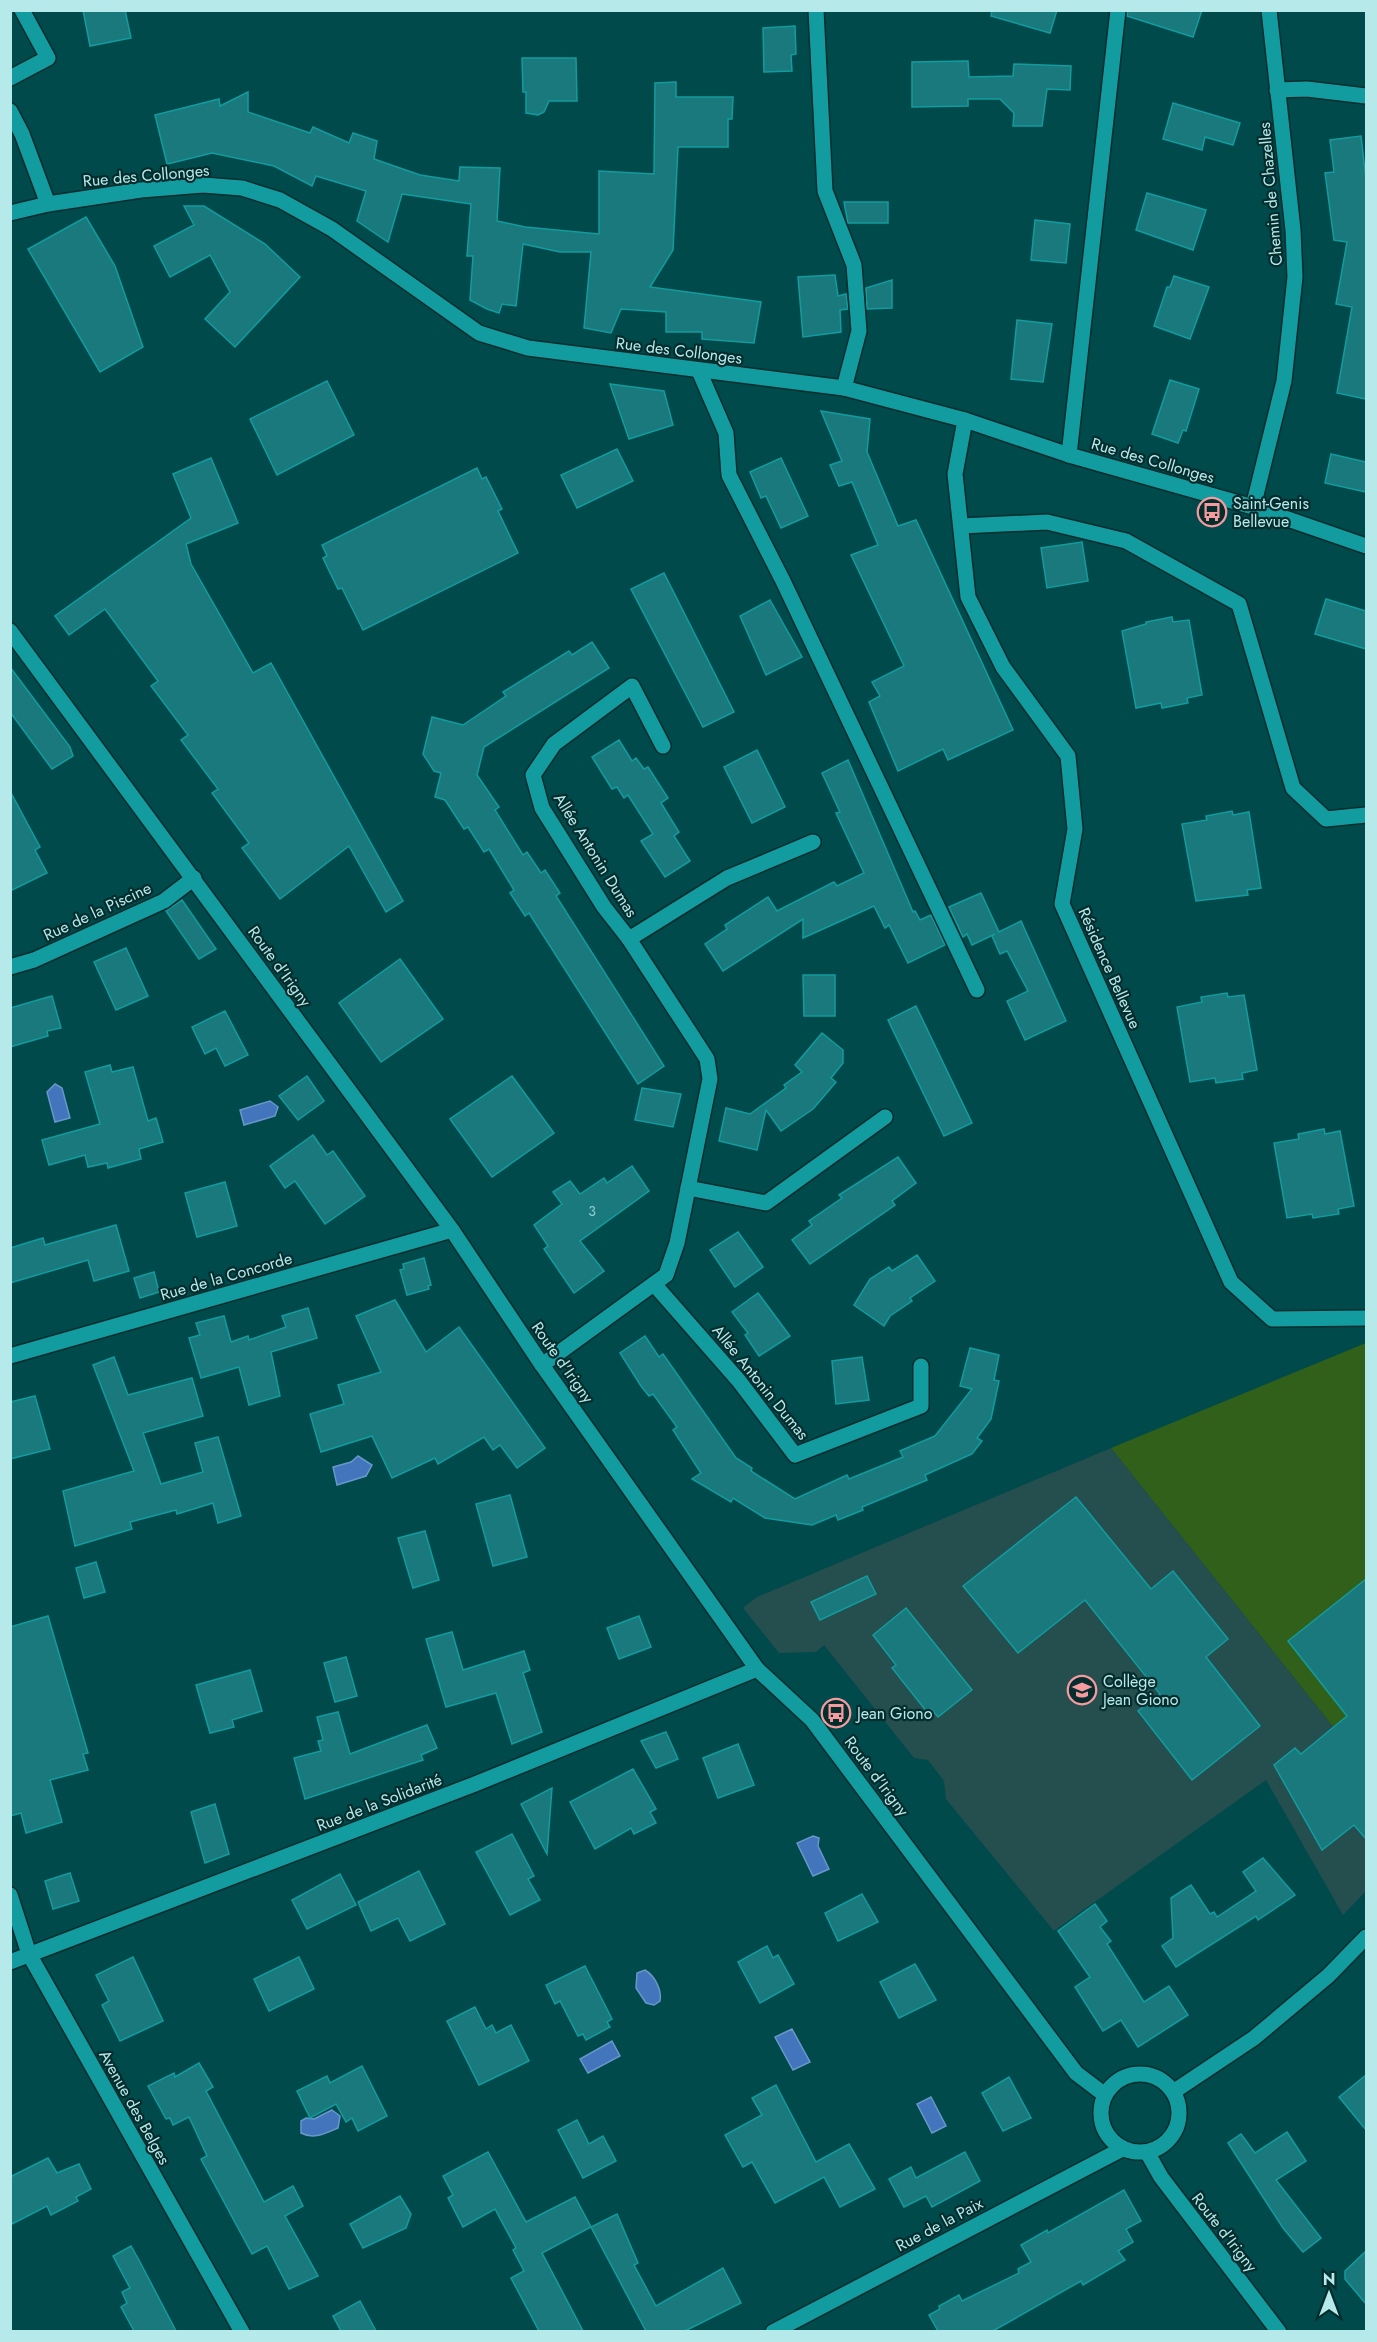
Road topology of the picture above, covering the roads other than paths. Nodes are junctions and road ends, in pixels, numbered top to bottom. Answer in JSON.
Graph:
{"nodes":[{"id":1,"x":22,"y":10,"type":"edge"},
{"id":2,"x":816,"y":10,"type":"edge"},
{"id":3,"x":1118,"y":10,"type":"edge"},
{"id":4,"x":1269,"y":10,"type":"edge"},
{"id":5,"x":10,"y":78,"type":"edge"},
{"id":6,"x":1277,"y":90,"type":"junction"},
{"id":7,"x":1366,"y":96,"type":"edge"},
{"id":8,"x":10,"y":111,"type":"edge"},
{"id":9,"x":48,"y":204,"type":"junction"},
{"id":10,"x":10,"y":213,"type":"edge"},
{"id":11,"x":699,"y":371,"type":"junction"},
{"id":12,"x":844,"y":388,"type":"junction"},
{"id":13,"x":965,"y":420,"type":"junction"},
{"id":14,"x":1069,"y":455,"type":"junction"},
{"id":15,"x":1253,"y":507,"type":"junction"},
{"id":16,"x":961,"y":526,"type":"junction"},
{"id":17,"x":1366,"y":546,"type":"edge"},
{"id":18,"x":10,"y":631,"type":"edge"},
{"id":19,"x":663,"y":746,"type":"dead end"},
{"id":20,"x":1366,"y":815,"type":"edge"},
{"id":21,"x":813,"y":842,"type":"dead end"},
{"id":22,"x":194,"y":878,"type":"junction"},
{"id":23,"x":629,"y":939,"type":"junction"},
{"id":24,"x":10,"y":967,"type":"edge"},
{"id":25,"x":976,"y":990,"type":"dead end"},
{"id":26,"x":885,"y":1117,"type":"dead end"},
{"id":27,"x":688,"y":1188,"type":"junction"},
{"id":28,"x":452,"y":1230,"type":"junction"},
{"id":29,"x":654,"y":1284,"type":"junction"},
{"id":30,"x":1366,"y":1318,"type":"edge"},
{"id":31,"x":10,"y":1356,"type":"edge"},
{"id":32,"x":542,"y":1365,"type":"junction"},
{"id":33,"x":921,"y":1366,"type":"dead end"},
{"id":34,"x":757,"y":1668,"type":"junction"},
{"id":35,"x":10,"y":1895,"type":"edge"},
{"id":36,"x":1366,"y":1937,"type":"edge"},
{"id":37,"x":30,"y":1954,"type":"junction"},
{"id":38,"x":10,"y":1962,"type":"edge"},
{"id":39,"x":1173,"y":2092,"type":"junction"},
{"id":40,"x":1105,"y":2095,"type":"junction"},
{"id":41,"x":1122,"y":2148,"type":"junction"},
{"id":42,"x":1147,"y":2152,"type":"junction"},
{"id":43,"x":242,"y":2331,"type":"edge"},
{"id":44,"x":773,"y":2331,"type":"edge"},
{"id":45,"x":1279,"y":2331,"type":"edge"}],
"edges":[{"from":1,"to":5,"type":"street"},
{"from":2,"to":12,"type":"street"},
{"from":3,"to":14,"type":"street"},
{"from":4,"to":6,"type":"street","name":"Chemin de Chazelles"},
{"from":6,"to":7,"type":"street"},
{"from":6,"to":15,"type":"street","name":"Chemin de Chazelles"},
{"from":8,"to":9,"type":"street"},
{"from":9,"to":10,"type":"street","name":"Rue des Collonges"},
{"from":9,"to":11,"type":"street","name":"Rue des Collonges"},
{"from":11,"to":12,"type":"street","name":"Rue des Collonges"},
{"from":11,"to":25,"type":"street"},
{"from":12,"to":13,"type":"street","name":"Rue des Collonges"},
{"from":13,"to":14,"type":"street","name":"Rue des Collonges"},
{"from":13,"to":16,"type":"street","name":"Résidence Bellevue"},
{"from":14,"to":15,"type":"street","name":"Rue des Collonges"},
{"from":15,"to":17,"type":"street","name":"Rue des Collonges"},
{"from":16,"to":20,"type":"street"},
{"from":16,"to":30,"type":"street","name":"Résidence Bellevue"},
{"from":18,"to":22,"type":"street","name":"Route d'Irigny"},
{"from":19,"to":23,"type":"street","name":"Allée Antonin Dumas"},
{"from":21,"to":23,"type":"street","name":"Allée Antonin Dumas"},
{"from":22,"to":24,"type":"street","name":"Rue de la Piscine"},
{"from":22,"to":28,"type":"street","name":"Route d'Irigny"},
{"from":23,"to":27,"type":"street","name":"Allée Antonin Dumas"},
{"from":26,"to":27,"type":"street"},
{"from":27,"to":29,"type":"street","name":"Allée Antonin Dumas"},
{"from":28,"to":31,"type":"street","name":"Rue de la Concorde"},
{"from":28,"to":32,"type":"street","name":"Route d'Irigny"},
{"from":29,"to":32,"type":"street","name":"Allée Antonin Dumas"},
{"from":29,"to":33,"type":"street","name":"Allée Antonin Dumas"},
{"from":32,"to":34,"type":"street","name":"Route d'Irigny"},
{"from":34,"to":37,"type":"street","name":"Rue de la Solidarité"},
{"from":34,"to":40,"type":"street","name":"Route d'Irigny"},
{"from":35,"to":37,"type":"street","name":"Avenue des Belges"},
{"from":36,"to":39,"type":"street"},
{"from":37,"to":38,"type":"street","name":"Rue de la Solidarité"},
{"from":37,"to":43,"type":"street","name":"Avenue des Belges"},
{"from":39,"to":40,"type":"street"},
{"from":39,"to":42,"type":"street"},
{"from":40,"to":41,"type":"street"},
{"from":41,"to":42,"type":"street"},
{"from":41,"to":44,"type":"street","name":"Rue de la Paix"},
{"from":42,"to":45,"type":"street","name":"Route d'Irigny"}]}
